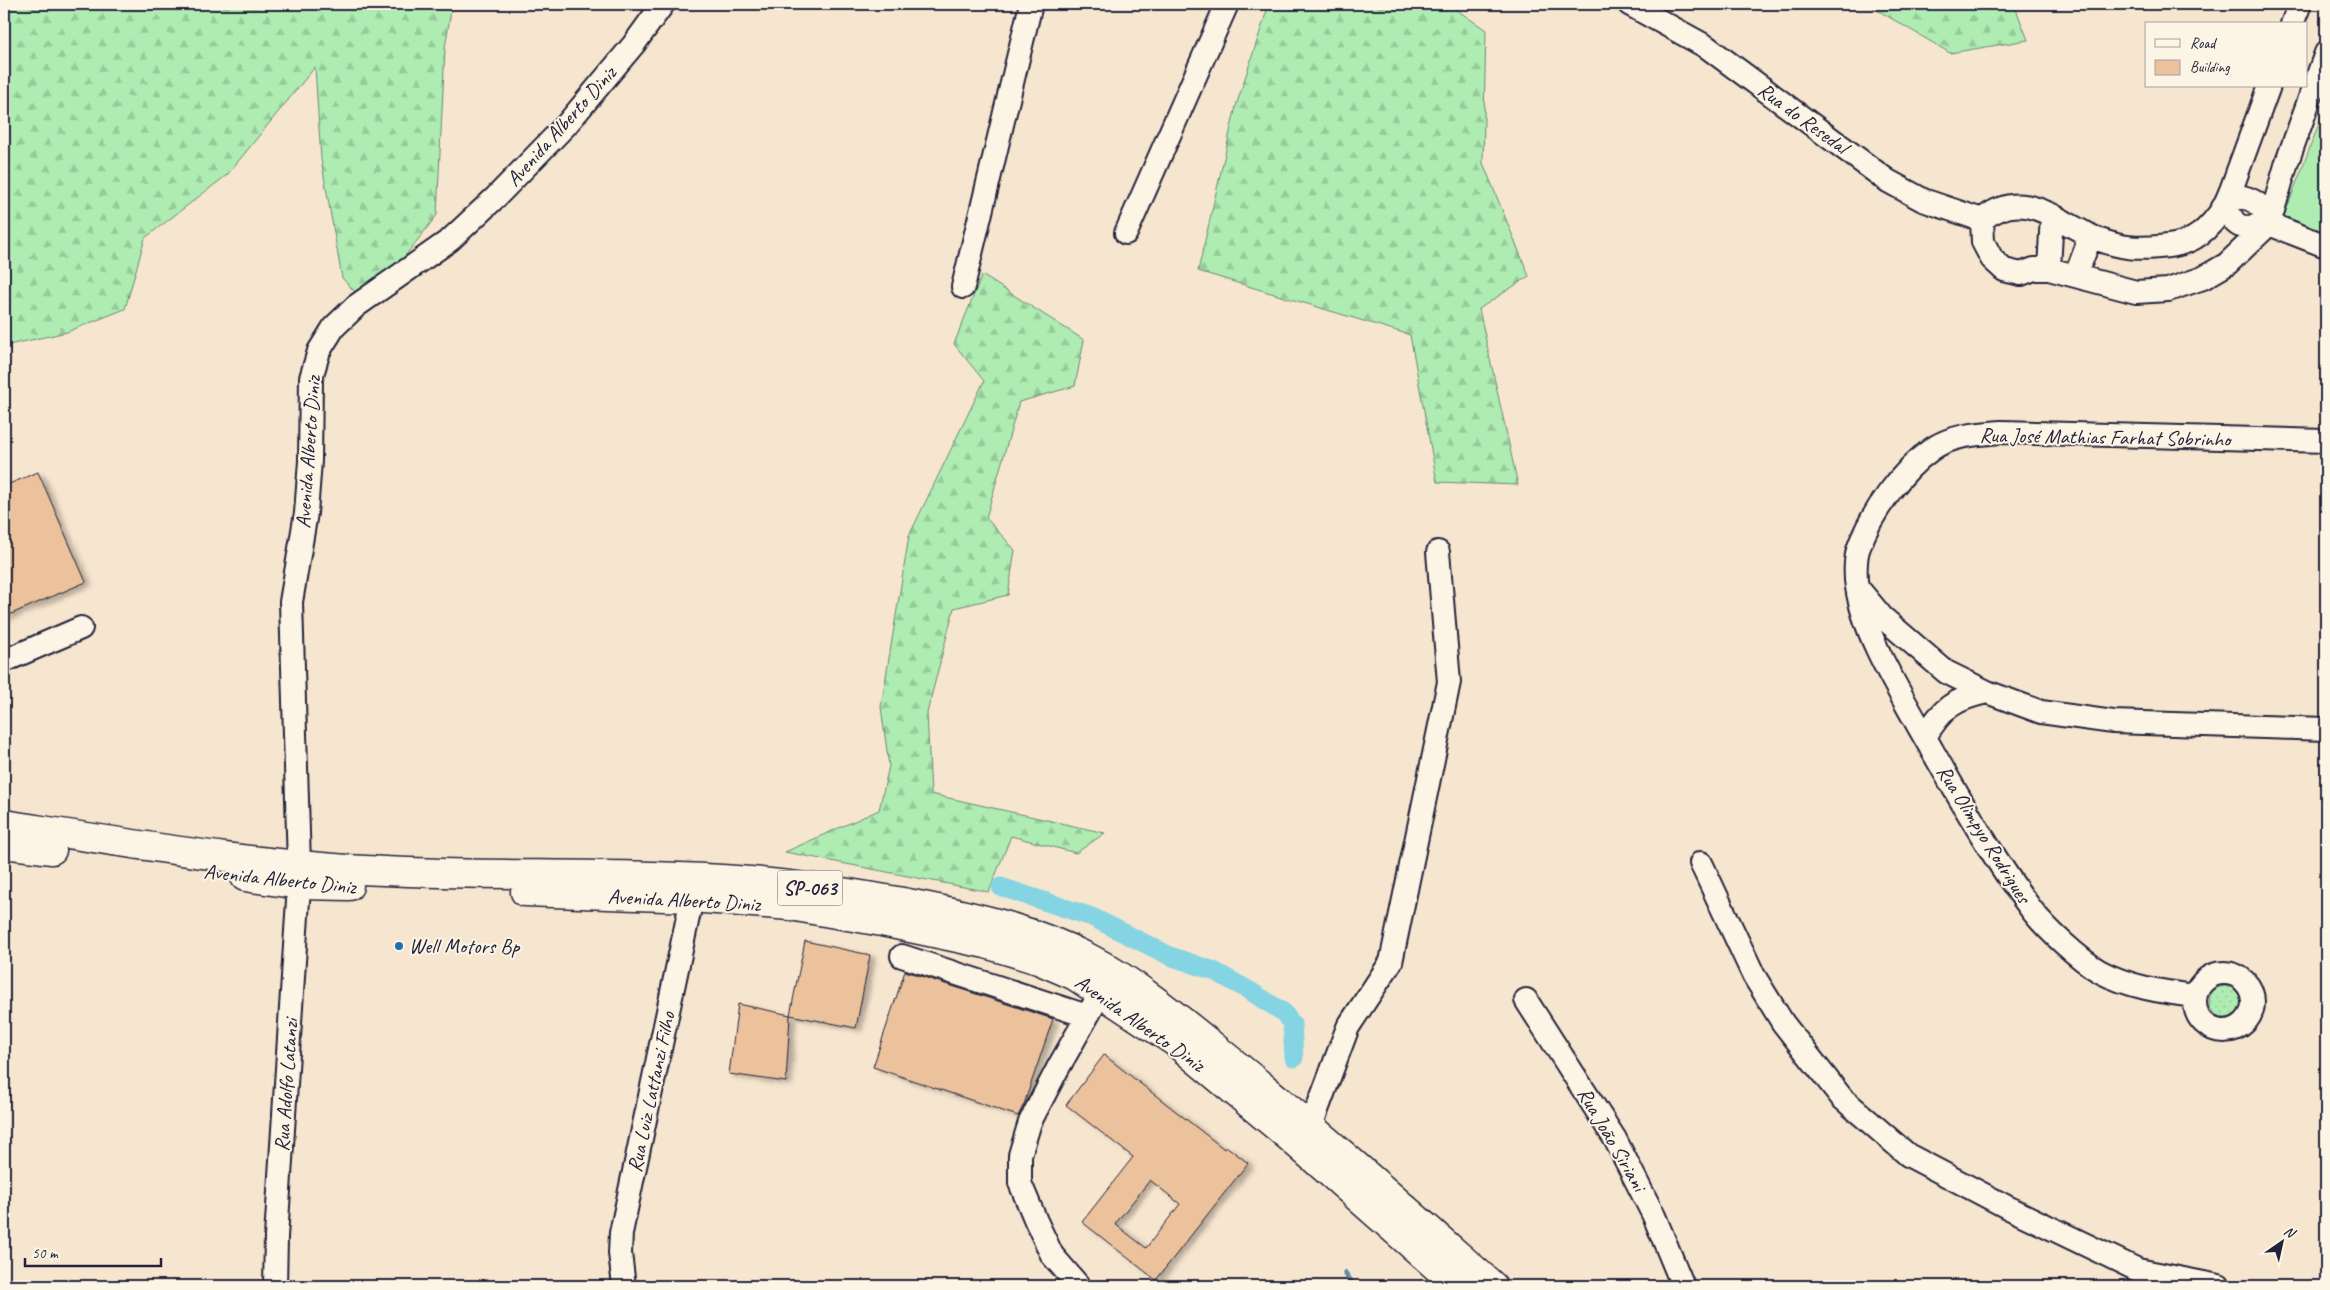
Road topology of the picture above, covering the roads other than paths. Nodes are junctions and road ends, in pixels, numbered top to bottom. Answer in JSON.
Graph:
{"nodes":[{"id":1,"x":663,"y":4,"type":"edge"},
{"id":2,"x":1031,"y":4,"type":"edge"},
{"id":3,"x":1226,"y":4,"type":"edge"},
{"id":4,"x":1628,"y":4,"type":"edge"},
{"id":5,"x":2300,"y":4,"type":"edge"},
{"id":6,"x":2293,"y":22,"type":"edge"},
{"id":7,"x":2326,"y":53,"type":"edge"},
{"id":8,"x":2268,"y":88,"type":"edge"},
{"id":9,"x":2226,"y":202,"type":"junction"},
{"id":10,"x":2046,"y":212,"type":"junction"},
{"id":11,"x":1982,"y":220,"type":"junction"},
{"id":12,"x":2269,"y":224,"type":"junction"},
{"id":13,"x":1126,"y":233,"type":"dead end"},
{"id":14,"x":2086,"y":233,"type":"junction"},
{"id":15,"x":2326,"y":246,"type":"edge"},
{"id":16,"x":2041,"y":269,"type":"junction"},
{"id":17,"x":2076,"y":275,"type":"junction"},
{"id":18,"x":964,"y":287,"type":"dead end"},
{"id":19,"x":2326,"y":441,"type":"edge"},
{"id":20,"x":1438,"y":552,"type":"dead end"},
{"id":21,"x":1857,"y":586,"type":"junction"},
{"id":22,"x":81,"y":628,"type":"dead end"},
{"id":23,"x":4,"y":661,"type":"edge"},
{"id":24,"x":1987,"y":692,"type":"junction"},
{"id":25,"x":2326,"y":729,"type":"edge"},
{"id":26,"x":1925,"y":737,"type":"junction"},
{"id":27,"x":4,"y":824,"type":"edge"},
{"id":28,"x":4,"y":844,"type":"edge"},
{"id":29,"x":1701,"y":863,"type":"dead end"},
{"id":30,"x":299,"y":875,"type":"junction"},
{"id":31,"x":692,"y":898,"type":"junction"},
{"id":32,"x":902,"y":956,"type":"dead end"},
{"id":33,"x":1101,"y":992,"type":"junction"},
{"id":34,"x":2195,"y":996,"type":"dead end"},
{"id":35,"x":1526,"y":1000,"type":"dead end"},
{"id":36,"x":1087,"y":1016,"type":"junction"},
{"id":37,"x":1311,"y":1126,"type":"junction"},
{"id":38,"x":275,"y":1286,"type":"edge"},
{"id":39,"x":624,"y":1286,"type":"edge"},
{"id":40,"x":1078,"y":1286,"type":"edge"},
{"id":41,"x":1458,"y":1286,"type":"edge"},
{"id":42,"x":1494,"y":1286,"type":"edge"},
{"id":43,"x":1683,"y":1286,"type":"edge"},
{"id":44,"x":2218,"y":1286,"type":"edge"}],
"edges":[{"from":1,"to":30,"type":"street","name":"Avenida Alberto Diniz"},
{"from":2,"to":18,"type":"street"},
{"from":3,"to":13,"type":"street"},
{"from":4,"to":11,"type":"street","name":"Rua do Resedal"},
{"from":5,"to":6,"type":"street"},
{"from":7,"to":12,"type":"street"},
{"from":8,"to":9,"type":"street"},
{"from":9,"to":12,"type":"street"},
{"from":9,"to":14,"type":"street"},
{"from":10,"to":11,"type":"street"},
{"from":10,"to":14,"type":"street"},
{"from":10,"to":16,"type":"street"},
{"from":11,"to":16,"type":"street"},
{"from":12,"to":15,"type":"street"},
{"from":12,"to":17,"type":"street"},
{"from":14,"to":17,"type":"street"},
{"from":16,"to":17,"type":"street"},
{"from":19,"to":21,"type":"street","name":"Rua José Mathias Farhat Sobrinho"},
{"from":20,"to":37,"type":"street"},
{"from":21,"to":24,"type":"street"},
{"from":21,"to":26,"type":"street","name":"Rua Olimpyo Rodrigues"},
{"from":22,"to":23,"type":"street"},
{"from":24,"to":25,"type":"street"},
{"from":24,"to":26,"type":"street"},
{"from":26,"to":34,"type":"street","name":"Rua Olimpyo Rodrigues"},
{"from":27,"to":30,"type":"main road","name":"Avenida Alberto Diniz","number":"SP-063"},
{"from":28,"to":30,"type":"main road","name":"Avenida Alberto Diniz","number":"SP-063"},
{"from":29,"to":44,"type":"street"},
{"from":30,"to":31,"type":"main road","name":"Avenida Alberto Diniz","number":"SP-063"},
{"from":30,"to":37,"type":"main road","name":"Avenida Alberto Diniz","number":"SP-063"},
{"from":30,"to":38,"type":"street","name":"Rua Adolfo Latanzi"},
{"from":31,"to":33,"type":"main road","name":"Avenida Alberto Diniz","number":"SP-063"},
{"from":31,"to":39,"type":"street","name":"Rua Luiz Lattanzi Filho"},
{"from":32,"to":36,"type":"street"},
{"from":33,"to":36,"type":"street"},
{"from":33,"to":41,"type":"main road","name":"Avenida Alberto Diniz","number":"SP-063"},
{"from":35,"to":43,"type":"street","name":"Rua João Siriani"},
{"from":36,"to":40,"type":"street"},
{"from":37,"to":42,"type":"main road","name":"Avenida Alberto Diniz","number":"SP-063"}]}
